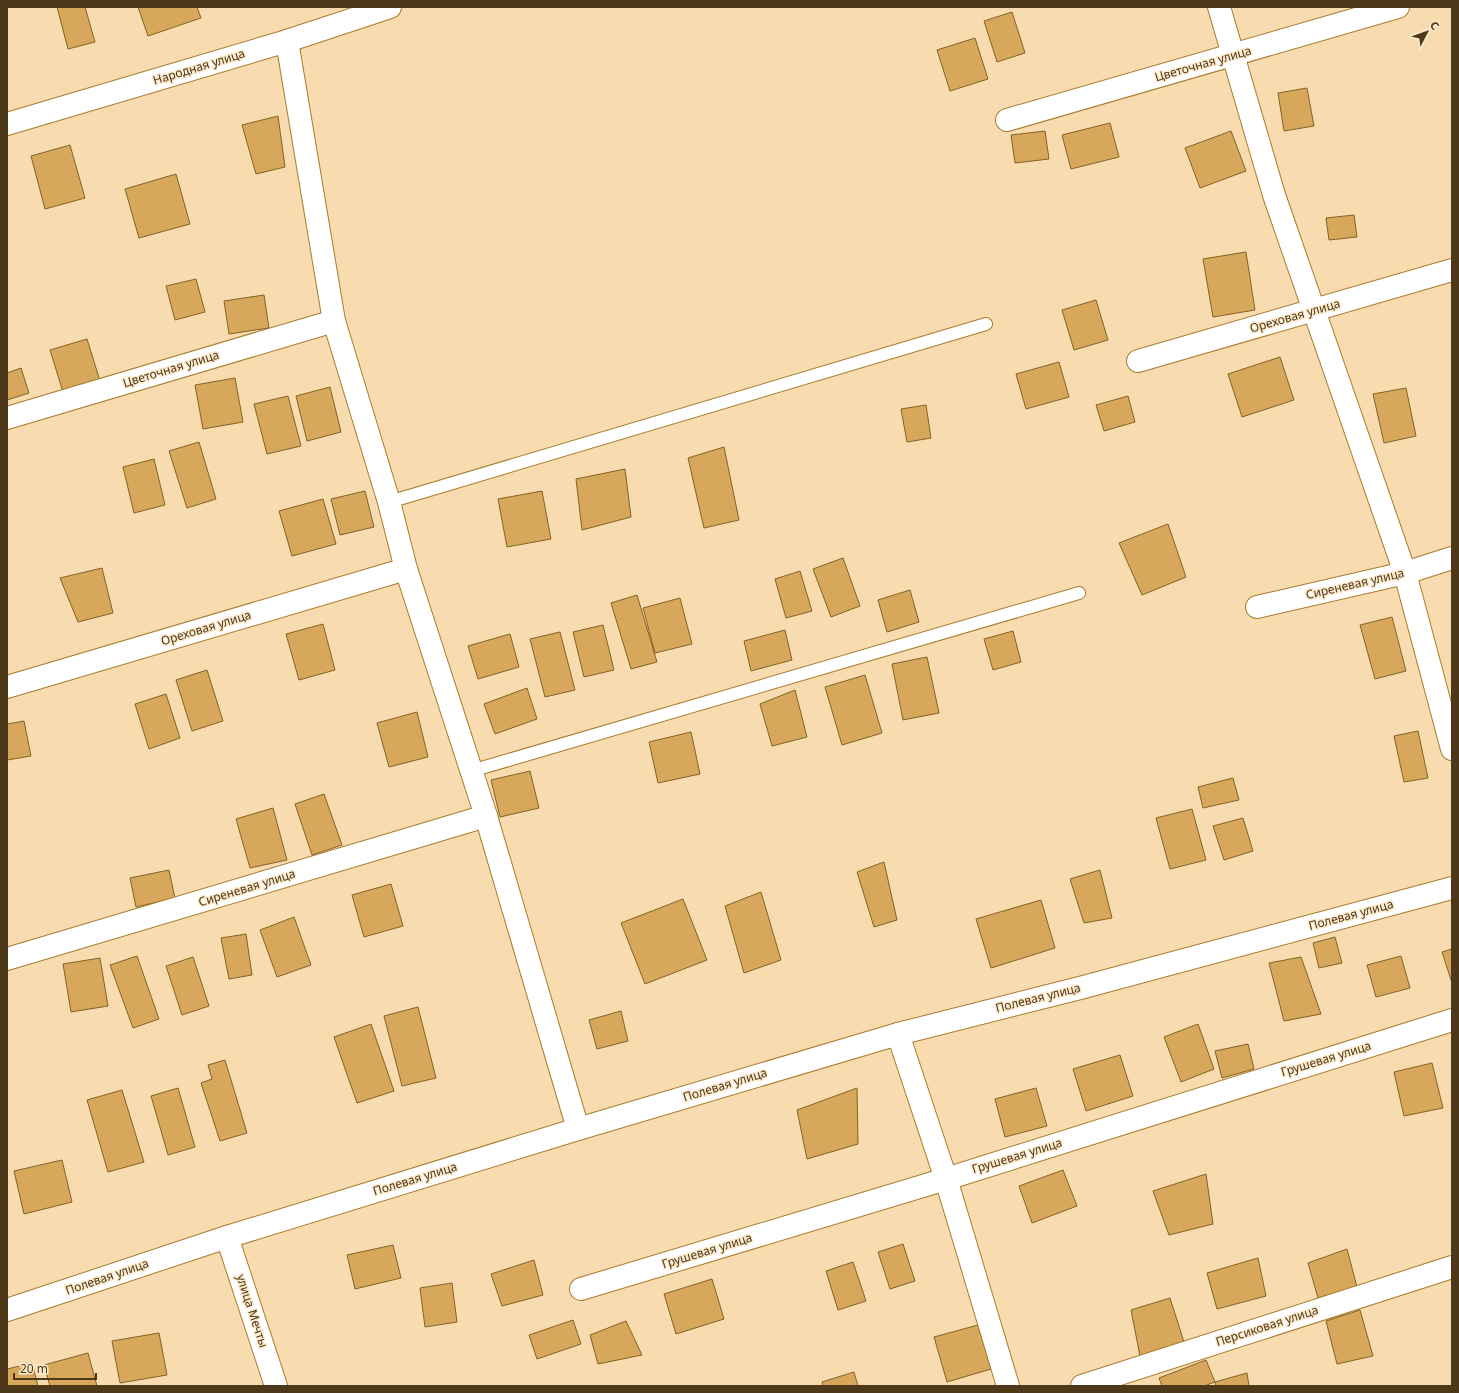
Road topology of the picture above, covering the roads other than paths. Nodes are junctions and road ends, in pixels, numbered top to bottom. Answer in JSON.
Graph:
{"nodes":[{"id":1,"x":390,"y":7,"type":"edge"},
{"id":2,"x":1219,"y":7,"type":"edge"},
{"id":3,"x":1398,"y":7,"type":"edge"},
{"id":4,"x":287,"y":41,"type":"junction"},
{"id":5,"x":1234,"y":55,"type":"junction"},
{"id":6,"x":1008,"y":120,"type":"dead end"},
{"id":7,"x":7,"y":124,"type":"edge"},
{"id":8,"x":1452,"y":270,"type":"edge"},
{"id":9,"x":1315,"y":311,"type":"junction"},
{"id":10,"x":334,"y":320,"type":"junction"},
{"id":11,"x":986,"y":324,"type":"dead end"},
{"id":12,"x":1138,"y":361,"type":"dead end"},
{"id":13,"x":7,"y":418,"type":"edge"},
{"id":14,"x":389,"y":502,"type":"junction"},
{"id":15,"x":1452,"y":558,"type":"edge"},
{"id":16,"x":406,"y":568,"type":"junction"},
{"id":17,"x":1405,"y":573,"type":"junction"},
{"id":18,"x":1079,"y":593,"type":"dead end"},
{"id":19,"x":1257,"y":607,"type":"dead end"},
{"id":20,"x":7,"y":687,"type":"edge"},
{"id":21,"x":1452,"y":749,"type":"edge"},
{"id":22,"x":471,"y":771,"type":"junction"},
{"id":23,"x":486,"y":816,"type":"junction"},
{"id":24,"x":1452,"y":888,"type":"edge"},
{"id":25,"x":7,"y":959,"type":"edge"},
{"id":26,"x":1452,"y":1020,"type":"edge"},
{"id":27,"x":898,"y":1034,"type":"junction"},
{"id":28,"x":578,"y":1129,"type":"junction"},
{"id":29,"x":946,"y":1178,"type":"junction"},
{"id":30,"x":227,"y":1237,"type":"junction"},
{"id":31,"x":1452,"y":1266,"type":"edge"},
{"id":32,"x":581,"y":1289,"type":"dead end"},
{"id":33,"x":7,"y":1310,"type":"edge"},
{"id":34,"x":276,"y":1386,"type":"edge"},
{"id":35,"x":1008,"y":1386,"type":"edge"},
{"id":36,"x":1082,"y":1386,"type":"edge"}],
"edges":[{"from":1,"to":4,"type":"street","name":"Народная улица"},
{"from":2,"to":5,"type":"street"},
{"from":3,"to":5,"type":"street","name":"Цветочная улица"},
{"from":4,"to":7,"type":"street","name":"Народная улица"},
{"from":4,"to":10,"type":"street"},
{"from":5,"to":6,"type":"street","name":"Цветочная улица"},
{"from":5,"to":9,"type":"street"},
{"from":8,"to":9,"type":"street","name":"Ореховая улица"},
{"from":9,"to":12,"type":"street","name":"Ореховая улица"},
{"from":9,"to":17,"type":"street"},
{"from":10,"to":13,"type":"street","name":"Цветочная улица"},
{"from":10,"to":14,"type":"street"},
{"from":11,"to":14,"type":"lane"},
{"from":14,"to":16,"type":"street"},
{"from":15,"to":17,"type":"street","name":"Сиреневая улица"},
{"from":16,"to":20,"type":"street","name":"Ореховая улица"},
{"from":16,"to":22,"type":"street"},
{"from":17,"to":19,"type":"street","name":"Сиреневая улица"},
{"from":17,"to":21,"type":"street"},
{"from":18,"to":22,"type":"lane"},
{"from":22,"to":23,"type":"street"},
{"from":23,"to":25,"type":"street","name":"Сиреневая улица"},
{"from":23,"to":28,"type":"street"},
{"from":24,"to":27,"type":"street","name":"Полевая улица"},
{"from":26,"to":29,"type":"street","name":"Грушевая улица"},
{"from":27,"to":28,"type":"street","name":"Полевая улица"},
{"from":27,"to":29,"type":"street"},
{"from":28,"to":30,"type":"street","name":"Полевая улица"},
{"from":29,"to":32,"type":"street","name":"Грушевая улица"},
{"from":29,"to":35,"type":"street"},
{"from":30,"to":33,"type":"street","name":"Полевая улица"},
{"from":30,"to":34,"type":"street","name":"улица Мечты"},
{"from":31,"to":36,"type":"street","name":"Персиковая улица"}]}
